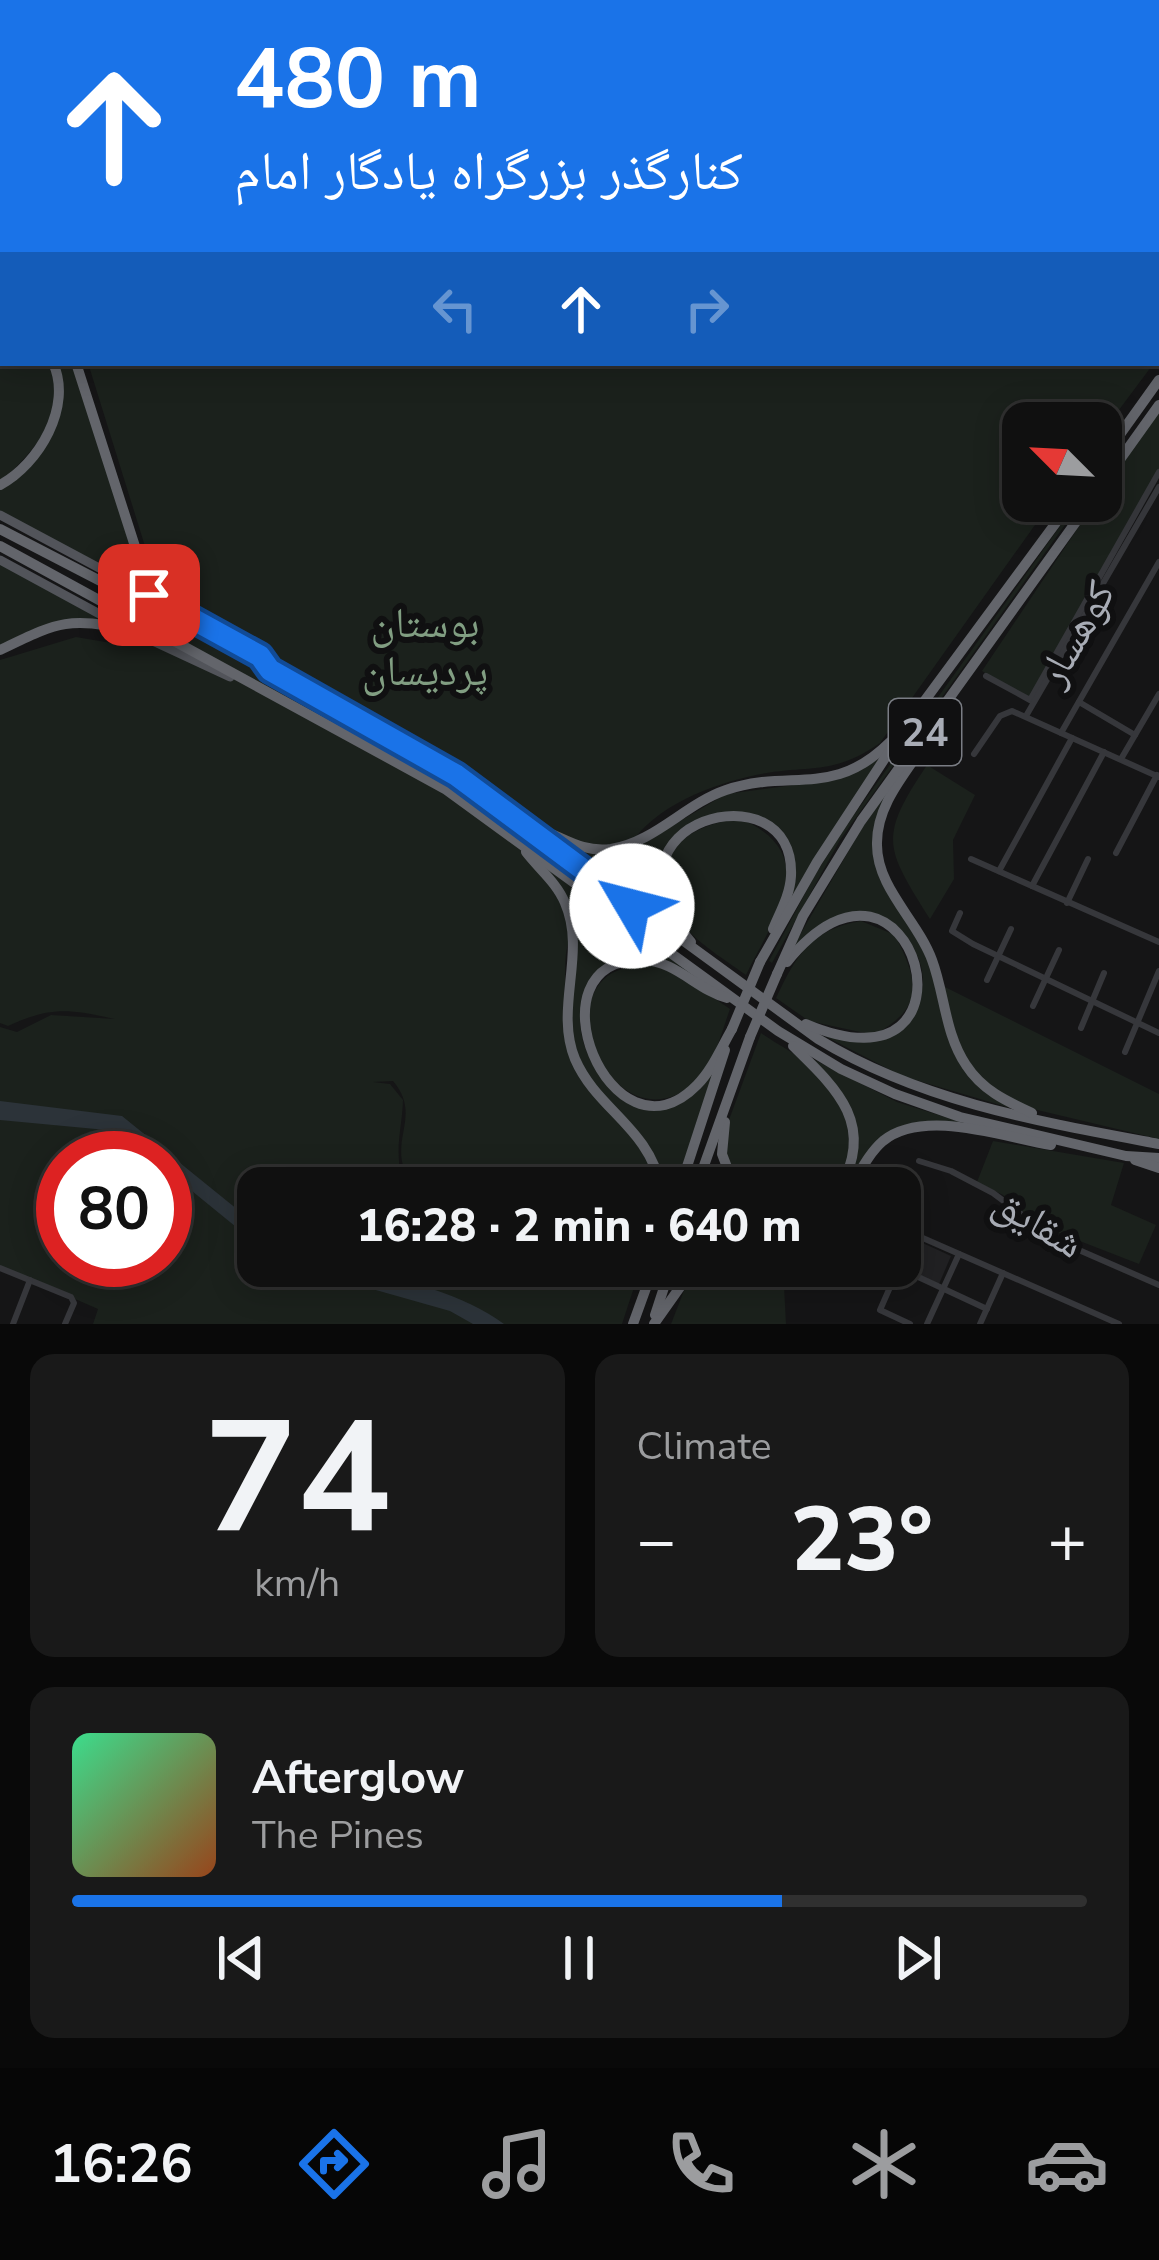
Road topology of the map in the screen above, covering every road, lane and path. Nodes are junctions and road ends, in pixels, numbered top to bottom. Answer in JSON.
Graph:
{"nodes":[{"id":1,"x":54,"y":366,"type":"edge"},
{"id":2,"x":77,"y":366,"type":"edge"},
{"id":3,"x":1159,"y":380,"type":"edge"},
{"id":4,"x":1159,"y":404,"type":"edge"},
{"id":5,"x":1122,"y":432,"type":"edge"},
{"id":6,"x":1122,"y":457,"type":"edge"},
{"id":7,"x":1159,"y":472,"type":"edge"},
{"id":8,"x":0,"y":485,"type":"edge"},
{"id":9,"x":1159,"y":487,"type":"edge"},
{"id":10,"x":0,"y":515,"type":"edge"},
{"id":11,"x":1057,"y":522,"type":"edge"},
{"id":12,"x":1076,"y":522,"type":"edge"},
{"id":13,"x":0,"y":529,"type":"edge"},
{"id":14,"x":0,"y":546,"type":"edge"},
{"id":15,"x":0,"y":560,"type":"edge"},
{"id":16,"x":1159,"y":562,"type":"edge"},
{"id":17,"x":172,"y":606,"type":"junction"},
{"id":18,"x":129,"y":630,"type":"junction"},
{"id":19,"x":988,"y":647,"type":"junction"},
{"id":20,"x":0,"y":650,"type":"edge"},
{"id":21,"x":270,"y":670,"type":"junction"},
{"id":22,"x":986,"y":676,"type":"dead end"},
{"id":23,"x":257,"y":683,"type":"junction"},
{"id":24,"x":1159,"y":694,"type":"edge"},
{"id":25,"x":1079,"y":702,"type":"junction"},
{"id":26,"x":1026,"y":716,"type":"junction"},
{"id":27,"x":906,"y":726,"type":"junction"},
{"id":28,"x":1061,"y":733,"type":"junction"},
{"id":29,"x":1135,"y":736,"type":"junction"},
{"id":30,"x":1072,"y":738,"type":"junction"},
{"id":31,"x":1104,"y":752,"type":"junction"},
{"id":32,"x":974,"y":754,"type":"dead end"},
{"id":33,"x":1121,"y":759,"type":"junction"},
{"id":34,"x":1158,"y":776,"type":"edge"},
{"id":35,"x":524,"y":824,"type":"junction"},
{"id":36,"x":516,"y":840,"type":"junction"},
{"id":37,"x":1115,"y":854,"type":"dead end"},
{"id":38,"x":971,"y":859,"type":"dead end"},
{"id":39,"x":1088,"y":859,"type":"dead end"},
{"id":40,"x":999,"y":871,"type":"junction"},
{"id":41,"x":1032,"y":886,"type":"junction"},
{"id":42,"x":1067,"y":903,"type":"junction"},
{"id":43,"x":960,"y":913,"type":"dead end"},
{"id":44,"x":1011,"y":929,"type":"dead end"},
{"id":45,"x":1159,"y":942,"type":"edge"},
{"id":46,"x":1058,"y":950,"type":"dead end"},
{"id":47,"x":701,"y":953,"type":"junction"},
{"id":48,"x":998,"y":956,"type":"junction"},
{"id":49,"x":760,"y":962,"type":"junction"},
{"id":50,"x":1159,"y":971,"type":"edge"},
{"id":51,"x":1104,"y":973,"type":"dead end"},
{"id":52,"x":777,"y":974,"type":"junction"},
{"id":53,"x":1045,"y":979,"type":"junction"},
{"id":54,"x":987,"y":980,"type":"dead end"},
{"id":55,"x":736,"y":1000,"type":"junction"},
{"id":56,"x":1092,"y":1001,"type":"junction"},
{"id":57,"x":1033,"y":1006,"type":"dead end"},
{"id":58,"x":787,"y":1016,"type":"junction"},
{"id":59,"x":1139,"y":1024,"type":"junction"},
{"id":60,"x":1081,"y":1028,"type":"dead end"},
{"id":61,"x":732,"y":1029,"type":"junction"},
{"id":62,"x":778,"y":1031,"type":"junction"},
{"id":63,"x":1159,"y":1033,"type":"edge"},
{"id":64,"x":1125,"y":1052,"type":"dead end"},
{"id":65,"x":734,"y":1077,"type":"junction"},
{"id":66,"x":1046,"y":1120,"type":"junction"},
{"id":67,"x":1159,"y":1144,"type":"edge"},
{"id":68,"x":1094,"y":1149,"type":"junction"},
{"id":69,"x":1126,"y":1156,"type":"junction"},
{"id":70,"x":1159,"y":1158,"type":"edge"},
{"id":71,"x":919,"y":1161,"type":"dead end"},
{"id":72,"x":656,"y":1167,"type":"edge"},
{"id":73,"x":687,"y":1167,"type":"edge"},
{"id":74,"x":703,"y":1167,"type":"edge"},
{"id":75,"x":724,"y":1167,"type":"edge"},
{"id":76,"x":850,"y":1167,"type":"edge"},
{"id":77,"x":864,"y":1167,"type":"edge"},
{"id":78,"x":1159,"y":1168,"type":"edge"},
{"id":79,"x":921,"y":1237,"type":"edge"},
{"id":80,"x":958,"y":1254,"type":"junction"},
{"id":81,"x":0,"y":1268,"type":"edge"},
{"id":82,"x":1003,"y":1273,"type":"junction"},
{"id":83,"x":921,"y":1278,"type":"edge"},
{"id":84,"x":30,"y":1280,"type":"junction"},
{"id":85,"x":1159,"y":1285,"type":"edge"},
{"id":86,"x":646,"y":1287,"type":"edge"},
{"id":87,"x":664,"y":1287,"type":"edge"},
{"id":88,"x":679,"y":1287,"type":"edge"},
{"id":89,"x":890,"y":1287,"type":"edge"},
{"id":90,"x":943,"y":1288,"type":"junction"},
{"id":91,"x":987,"y":1309,"type":"junction"},
{"id":92,"x":13,"y":1324,"type":"edge"},
{"id":93,"x":65,"y":1324,"type":"edge"},
{"id":94,"x":633,"y":1324,"type":"edge"},
{"id":95,"x":653,"y":1324,"type":"edge"},
{"id":96,"x":910,"y":1324,"type":"edge"},
{"id":97,"x":927,"y":1324,"type":"edge"},
{"id":98,"x":980,"y":1324,"type":"edge"},
{"id":99,"x":1119,"y":1324,"type":"edge"}],
"edges":[{"from":1,"to":8,"type":"highway"},
{"from":2,"to":17,"type":"highway"},
{"from":3,"to":5,"type":"highway"},
{"from":4,"to":6,"type":"highway"},
{"from":7,"to":22,"type":"street"},
{"from":9,"to":26,"type":"street","name":"کوهسار"},
{"from":10,"to":17,"type":"main road"},
{"from":11,"to":27,"type":"highway","number":"24"},
{"from":12,"to":19,"type":"highway","number":"24"},
{"from":13,"to":21,"type":"highway"},
{"from":14,"to":23,"type":"highway"},
{"from":15,"to":18,"type":"main road"},
{"from":16,"to":25,"type":"street"},
{"from":17,"to":21,"type":"main road"},
{"from":18,"to":20,"type":"highway"},
{"from":18,"to":23,"type":"main road"},
{"from":19,"to":52,"type":"highway","number":"24"},
{"from":19,"to":66,"type":"highway"},
{"from":21,"to":35,"type":"highway"},
{"from":23,"to":36,"type":"highway"},
{"from":24,"to":29,"type":"street"},
{"from":25,"to":28,"type":"street"},
{"from":25,"to":29,"type":"street"},
{"from":26,"to":28,"type":"street"},
{"from":26,"to":32,"type":"street"},
{"from":27,"to":35,"type":"highway"},
{"from":27,"to":49,"type":"highway","number":"24"},
{"from":28,"to":30,"type":"street"},
{"from":29,"to":33,"type":"street"},
{"from":30,"to":31,"type":"street"},
{"from":30,"to":40,"type":"street"},
{"from":31,"to":33,"type":"street"},
{"from":31,"to":41,"type":"street"},
{"from":33,"to":34,"type":"street"},
{"from":34,"to":37,"type":"street"},
{"from":35,"to":47,"type":"highway"},
{"from":36,"to":55,"type":"highway"},
{"from":36,"to":72,"type":"highway"},
{"from":38,"to":40,"type":"street"},
{"from":39,"to":42,"type":"street"},
{"from":40,"to":41,"type":"street"},
{"from":41,"to":42,"type":"street"},
{"from":42,"to":45,"type":"street"},
{"from":43,"to":48,"type":"street"},
{"from":44,"to":48,"type":"street"},
{"from":46,"to":53,"type":"street"},
{"from":47,"to":49,"type":"highway"},
{"from":47,"to":58,"type":"highway"},
{"from":48,"to":53,"type":"street"},
{"from":48,"to":54,"type":"street"},
{"from":49,"to":61,"type":"highway","number":"24","bridge":true},
{"from":50,"to":59,"type":"street"},
{"from":51,"to":56,"type":"street"},
{"from":52,"to":58,"type":"highway"},
{"from":52,"to":65,"type":"highway","number":"24","bridge":true},
{"from":53,"to":56,"type":"street"},
{"from":53,"to":57,"type":"street"},
{"from":55,"to":61,"type":"highway"},
{"from":55,"to":62,"type":"highway"},
{"from":56,"to":59,"type":"street"},
{"from":56,"to":60,"type":"street"},
{"from":58,"to":66,"type":"highway"},
{"from":59,"to":63,"type":"street"},
{"from":59,"to":64,"type":"street"},
{"from":61,"to":73,"type":"highway","number":"24"},
{"from":62,"to":68,"type":"highway"},
{"from":62,"to":76,"type":"highway"},
{"from":65,"to":74,"type":"highway","number":"24"},
{"from":65,"to":75,"type":"highway"},
{"from":66,"to":67,"type":"highway"},
{"from":68,"to":69,"type":"highway"},
{"from":68,"to":77,"type":"highway"},
{"from":69,"to":70,"type":"highway"},
{"from":69,"to":78,"type":"highway"},
{"from":71,"to":85,"type":"street","name":"شقایق"},
{"from":79,"to":80,"type":"street"},
{"from":80,"to":82,"type":"street"},
{"from":80,"to":90,"type":"street"},
{"from":81,"to":84,"type":"street"},
{"from":82,"to":91,"type":"street"},
{"from":82,"to":99,"type":"street"},
{"from":83,"to":90,"type":"street"},
{"from":84,"to":92,"type":"street"},
{"from":84,"to":93,"type":"street"},
{"from":86,"to":94,"type":"highway"},
{"from":87,"to":95,"type":"highway"},
{"from":88,"to":95,"type":"highway"},
{"from":89,"to":96,"type":"street"},
{"from":90,"to":91,"type":"street"},
{"from":90,"to":97,"type":"street"},
{"from":91,"to":98,"type":"street"}]}
